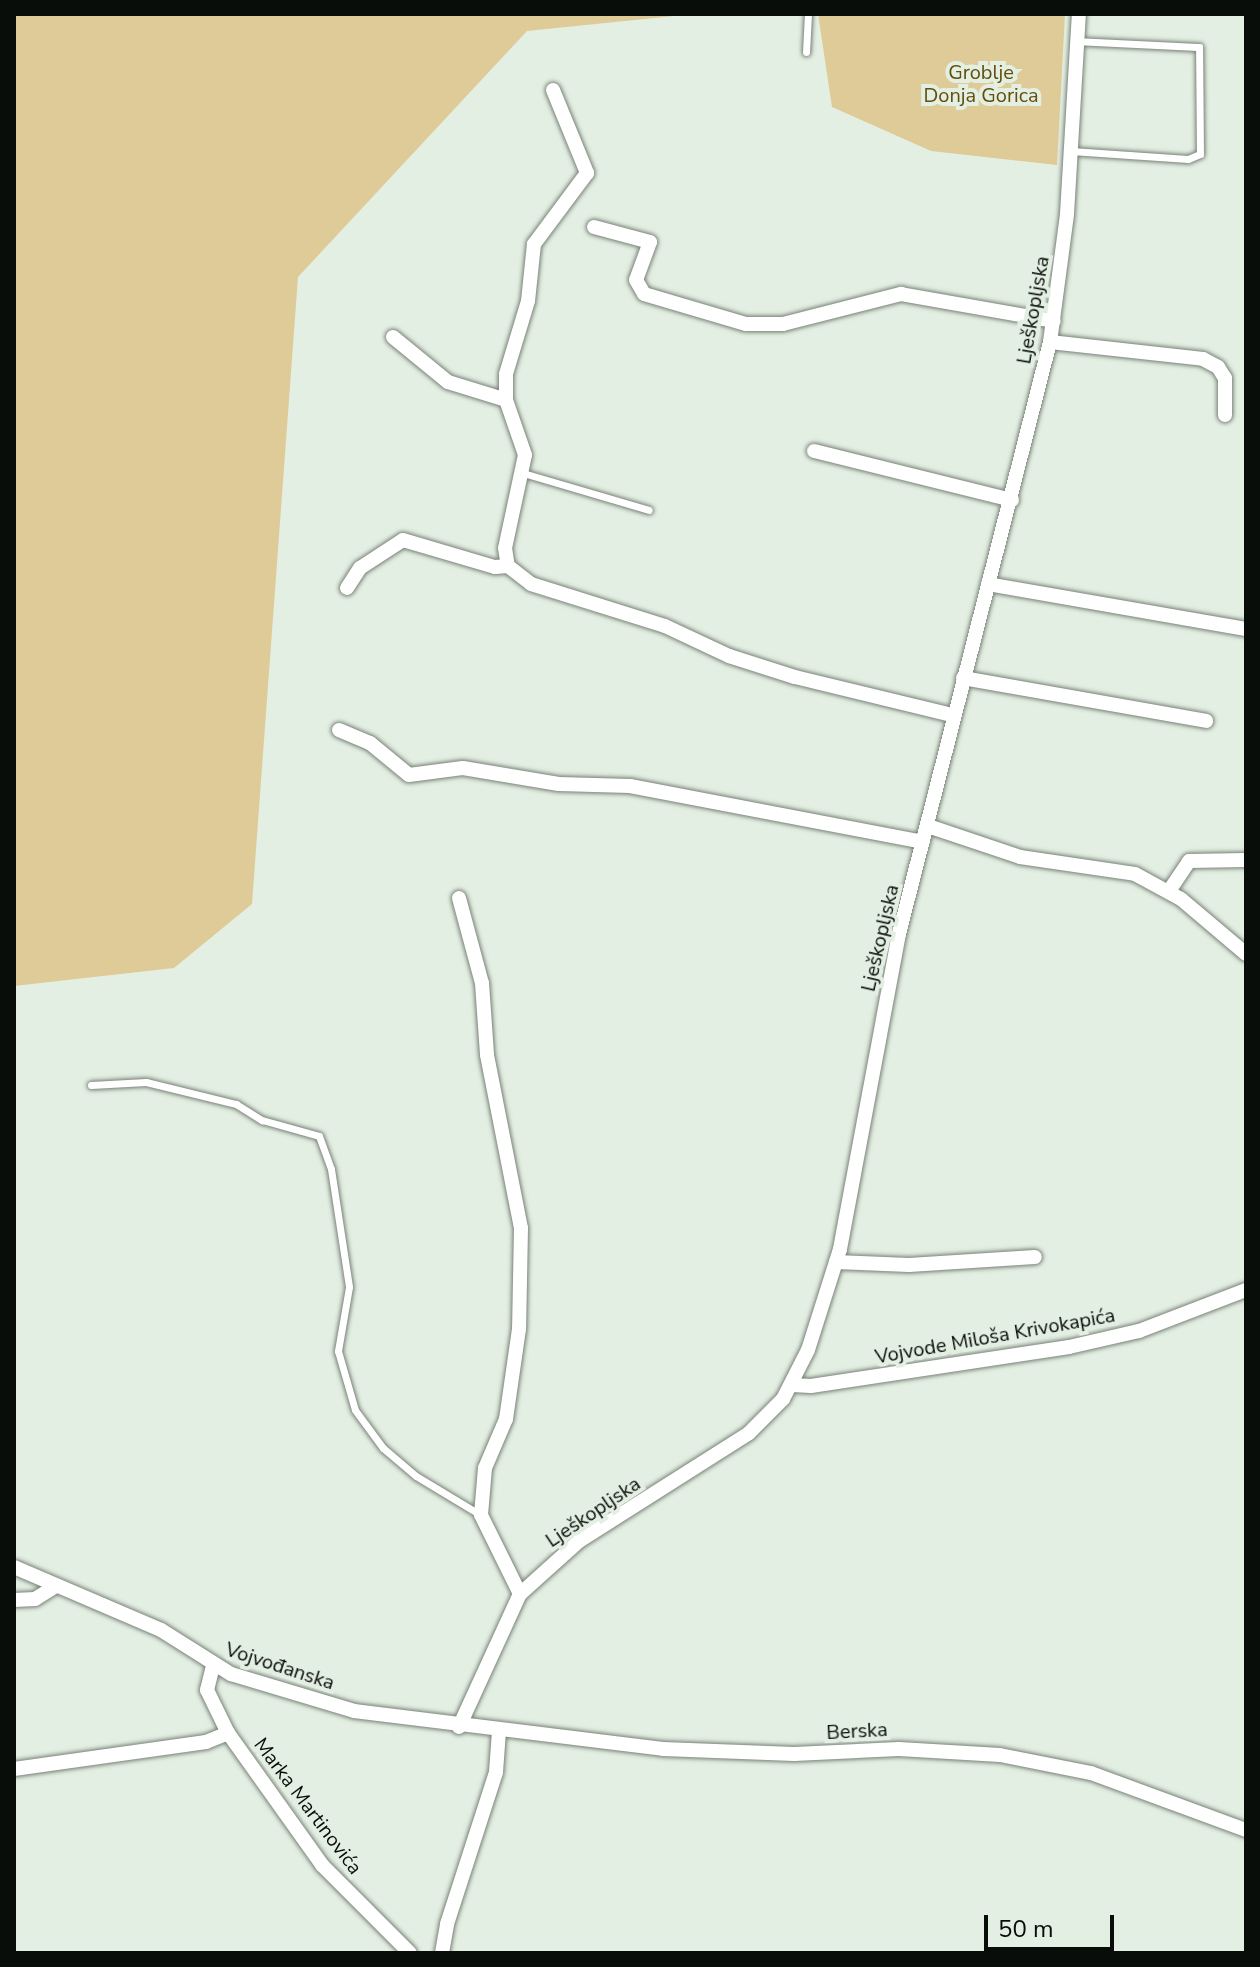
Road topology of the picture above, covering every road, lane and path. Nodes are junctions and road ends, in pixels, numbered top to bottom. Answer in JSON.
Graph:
{"nodes":[{"id":1,"x":808,"y":14,"type":"edge"},
{"id":2,"x":1079,"y":14,"type":"edge"},
{"id":3,"x":1078,"y":41,"type":"junction"},
{"id":4,"x":806,"y":52,"type":"dead end"},
{"id":5,"x":553,"y":90,"type":"dead end"},
{"id":6,"x":1071,"y":151,"type":"junction"},
{"id":7,"x":594,"y":227,"type":"dead end"},
{"id":8,"x":1054,"y":321,"type":"junction"},
{"id":9,"x":393,"y":337,"type":"dead end"},
{"id":10,"x":1050,"y":342,"type":"junction"},
{"id":11,"x":506,"y":400,"type":"junction"},
{"id":12,"x":1225,"y":415,"type":"dead end"},
{"id":13,"x":814,"y":451,"type":"dead end"},
{"id":14,"x":523,"y":473,"type":"junction"},
{"id":15,"x":1012,"y":500,"type":"junction"},
{"id":16,"x":649,"y":510,"type":"dead end"},
{"id":17,"x":508,"y":566,"type":"junction"},
{"id":18,"x":988,"y":584,"type":"junction"},
{"id":19,"x":347,"y":588,"type":"dead end"},
{"id":20,"x":1246,"y":629,"type":"edge"},
{"id":21,"x":963,"y":678,"type":"junction"},
{"id":22,"x":952,"y":715,"type":"junction"},
{"id":23,"x":1206,"y":721,"type":"dead end"},
{"id":24,"x":339,"y":730,"type":"dead end"},
{"id":25,"x":928,"y":826,"type":"junction"},
{"id":26,"x":923,"y":842,"type":"junction"},
{"id":27,"x":1246,"y":860,"type":"edge"},
{"id":28,"x":1169,"y":891,"type":"junction"},
{"id":29,"x":459,"y":898,"type":"dead end"},
{"id":30,"x":1246,"y":954,"type":"edge"},
{"id":31,"x":91,"y":1085,"type":"dead end"},
{"id":32,"x":1035,"y":1257,"type":"dead end"},
{"id":33,"x":836,"y":1262,"type":"junction"},
{"id":34,"x":1246,"y":1290,"type":"edge"},
{"id":35,"x":792,"y":1385,"type":"junction"},
{"id":36,"x":481,"y":1515,"type":"junction"},
{"id":37,"x":14,"y":1567,"type":"edge"},
{"id":38,"x":54,"y":1587,"type":"junction"},
{"id":39,"x":520,"y":1594,"type":"junction"},
{"id":40,"x":14,"y":1600,"type":"edge"},
{"id":41,"x":213,"y":1666,"type":"junction"},
{"id":42,"x":459,"y":1727,"type":"junction"},
{"id":43,"x":499,"y":1731,"type":"junction"},
{"id":44,"x":228,"y":1733,"type":"junction"},
{"id":45,"x":14,"y":1769,"type":"edge"},
{"id":46,"x":1246,"y":1830,"type":"edge"},
{"id":47,"x":410,"y":1953,"type":"edge"},
{"id":48,"x":442,"y":1953,"type":"edge"}],
"edges":[{"from":1,"to":4,"type":"lane"},
{"from":2,"to":3,"type":"street","name":"Lješkopljska"},
{"from":3,"to":6,"type":"street","name":"Lješkopljska"},
{"from":3,"to":6,"type":"lane"},
{"from":5,"to":11,"type":"street"},
{"from":6,"to":8,"type":"street","name":"Lješkopljska"},
{"from":7,"to":8,"type":"street"},
{"from":8,"to":10,"type":"street","name":"Lješkopljska"},
{"from":9,"to":11,"type":"street"},
{"from":10,"to":12,"type":"street"},
{"from":10,"to":15,"type":"street","name":"Lješkopljska"},
{"from":11,"to":14,"type":"street"},
{"from":13,"to":15,"type":"street"},
{"from":14,"to":16,"type":"lane"},
{"from":14,"to":17,"type":"street"},
{"from":15,"to":18,"type":"street","name":"Lješkopljska"},
{"from":17,"to":19,"type":"street"},
{"from":17,"to":22,"type":"street"},
{"from":18,"to":20,"type":"street"},
{"from":18,"to":21,"type":"street","name":"Lješkopljska"},
{"from":21,"to":22,"type":"street","name":"Lješkopljska"},
{"from":21,"to":23,"type":"street"},
{"from":22,"to":25,"type":"street","name":"Lješkopljska"},
{"from":24,"to":26,"type":"street"},
{"from":25,"to":26,"type":"street","name":"Lješkopljska"},
{"from":25,"to":28,"type":"street"},
{"from":26,"to":33,"type":"street","name":"Lješkopljska"},
{"from":27,"to":28,"type":"street"},
{"from":28,"to":30,"type":"street"},
{"from":29,"to":36,"type":"street"},
{"from":31,"to":36,"type":"lane"},
{"from":32,"to":33,"type":"street"},
{"from":33,"to":35,"type":"street","name":"Lješkopljska"},
{"from":34,"to":35,"type":"street","name":"Vojvode Miloša Krivokapića"},
{"from":35,"to":39,"type":"street","name":"Lješkopljska"},
{"from":36,"to":39,"type":"street"},
{"from":37,"to":38,"type":"street","name":"Vojvođanska"},
{"from":38,"to":40,"type":"street"},
{"from":38,"to":41,"type":"street","name":"Vojvođanska"},
{"from":39,"to":42,"type":"street","name":"Lješkopljska"},
{"from":41,"to":42,"type":"street","name":"Vojvođanska"},
{"from":41,"to":44,"type":"street","name":"Marka Martinovića"},
{"from":42,"to":43,"type":"street","name":"Berska"},
{"from":43,"to":46,"type":"street","name":"Berska"},
{"from":43,"to":48,"type":"street"},
{"from":44,"to":45,"type":"street"},
{"from":44,"to":47,"type":"street","name":"Marka Martinovića"}]}
